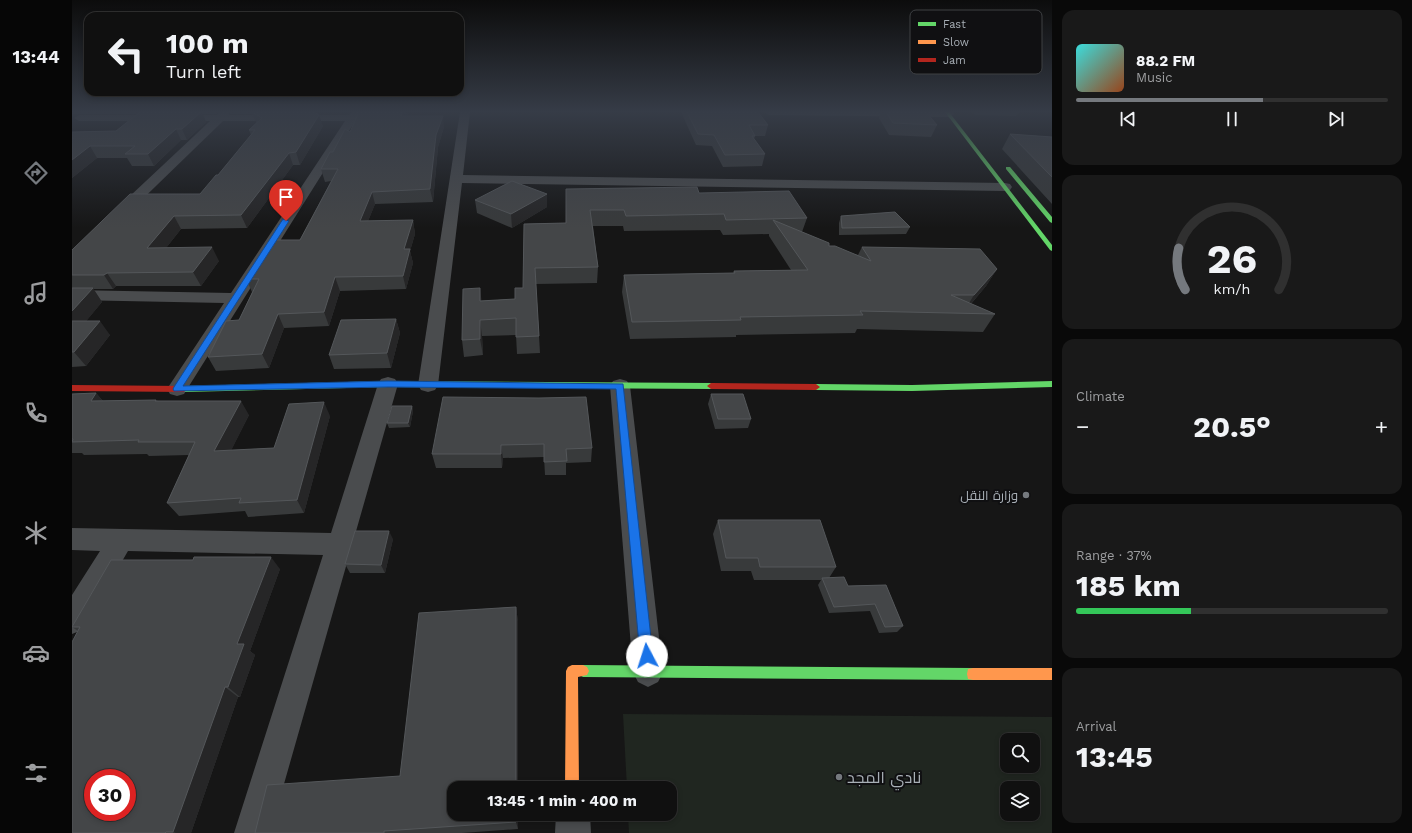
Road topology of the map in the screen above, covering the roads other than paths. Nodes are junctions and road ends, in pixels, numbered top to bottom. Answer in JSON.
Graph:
{"nodes":[{"id":1,"x":185,"y":151,"type":"edge"},
{"id":2,"x":331,"y":151,"type":"edge"},
{"id":3,"x":460,"y":151,"type":"edge"},
{"id":4,"x":977,"y":151,"type":"edge"},
{"id":5,"x":1002,"y":160,"type":"dead end"},
{"id":6,"x":456,"y":179,"type":"junction"},
{"id":7,"x":1005,"y":187,"type":"junction"},
{"id":8,"x":112,"y":221,"type":"edge"},
{"id":9,"x":1052,"y":221,"type":"edge"},
{"id":10,"x":1052,"y":249,"type":"edge"},
{"id":11,"x":72,"y":295,"type":"edge"},
{"id":12,"x":236,"y":298,"type":"junction"},
{"id":13,"x":388,"y":384,"type":"junction"},
{"id":14,"x":1052,"y":384,"type":"edge"},
{"id":15,"x":428,"y":385,"type":"junction"},
{"id":16,"x":620,"y":386,"type":"junction"},
{"id":17,"x":72,"y":388,"type":"edge"},
{"id":18,"x":177,"y":389,"type":"junction"},
{"id":19,"x":72,"y":539,"type":"edge"},
{"id":20,"x":121,"y":540,"type":"junction"},
{"id":21,"x":340,"y":544,"type":"junction"},
{"id":22,"x":72,"y":620,"type":"edge"},
{"id":23,"x":648,"y":672,"type":"junction"},
{"id":24,"x":1052,"y":674,"type":"edge"},
{"id":25,"x":572,"y":781,"type":"edge"},
{"id":26,"x":573,"y":821,"type":"edge"},
{"id":27,"x":252,"y":833,"type":"edge"},
{"id":28,"x":573,"y":833,"type":"edge"}],
"edges":[{"from":1,"to":8,"type":"street"},
{"from":2,"to":12,"type":"street"},
{"from":3,"to":6,"type":"street"},
{"from":4,"to":7,"type":"street"},
{"from":5,"to":9,"type":"street"},
{"from":6,"to":7,"type":"street"},
{"from":6,"to":15,"type":"street"},
{"from":7,"to":10,"type":"street"},
{"from":11,"to":12,"type":"street"},
{"from":12,"to":18,"type":"street"},
{"from":13,"to":15,"type":"street"},
{"from":13,"to":18,"type":"street"},
{"from":13,"to":21,"type":"street"},
{"from":14,"to":16,"type":"street"},
{"from":15,"to":16,"type":"street"},
{"from":16,"to":23,"type":"street"},
{"from":17,"to":18,"type":"street"},
{"from":19,"to":20,"type":"street"},
{"from":20,"to":21,"type":"street"},
{"from":20,"to":22,"type":"street"},
{"from":21,"to":27,"type":"street"},
{"from":23,"to":24,"type":"street"},
{"from":23,"to":25,"type":"street"},
{"from":26,"to":28,"type":"street"}]}
